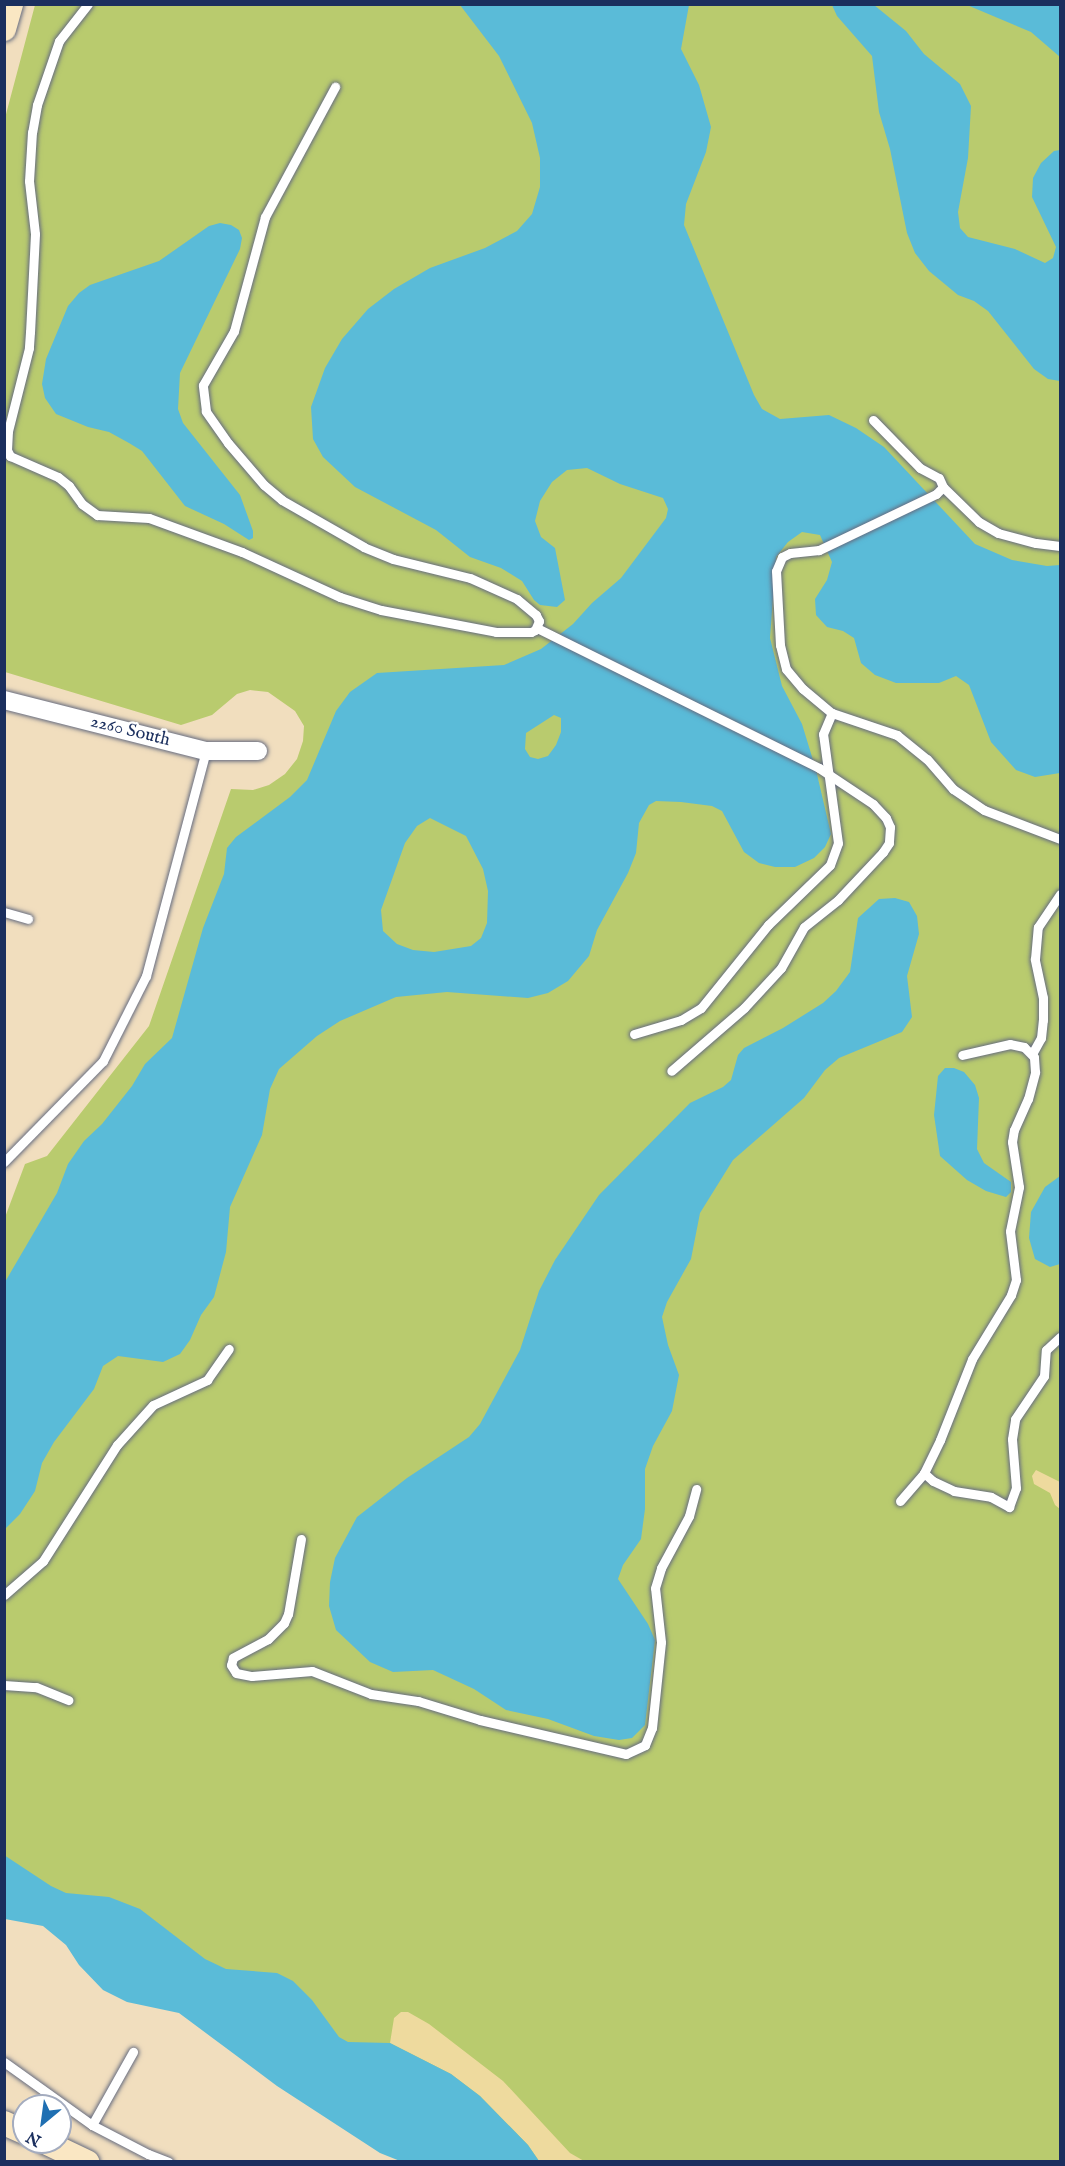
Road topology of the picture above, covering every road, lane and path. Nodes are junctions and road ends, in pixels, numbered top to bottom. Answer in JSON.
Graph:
{"nodes":[{"id":1,"x":11,"y":4,"type":"edge"},
{"id":2,"x":88,"y":4,"type":"edge"},
{"id":3,"x":4,"y":29,"type":"edge"},
{"id":4,"x":335,"y":87,"type":"dead end"},
{"id":5,"x":873,"y":420,"type":"dead end"},
{"id":6,"x":943,"y":487,"type":"junction"},
{"id":7,"x":1060,"y":546,"type":"edge"},
{"id":8,"x":537,"y":628,"type":"junction"},
{"id":9,"x":4,"y":700,"type":"edge"},
{"id":10,"x":832,"y":713,"type":"junction"},
{"id":11,"x":206,"y":751,"type":"junction"},
{"id":12,"x":258,"y":751,"type":"dead end"},
{"id":13,"x":828,"y":774,"type":"junction"},
{"id":14,"x":1060,"y":839,"type":"edge"},
{"id":15,"x":1060,"y":894,"type":"edge"},
{"id":16,"x":4,"y":912,"type":"edge"},
{"id":17,"x":28,"y":919,"type":"dead end"},
{"id":18,"x":634,"y":1034,"type":"dead end"},
{"id":19,"x":1032,"y":1054,"type":"junction"},
{"id":20,"x":962,"y":1055,"type":"dead end"},
{"id":21,"x":671,"y":1071,"type":"dead end"},
{"id":22,"x":4,"y":1145,"type":"edge"},
{"id":23,"x":17,"y":1148,"type":"junction"},
{"id":24,"x":4,"y":1162,"type":"edge"},
{"id":25,"x":1060,"y":1336,"type":"edge"},
{"id":26,"x":229,"y":1348,"type":"dead end"},
{"id":27,"x":924,"y":1473,"type":"junction"},
{"id":28,"x":696,"y":1489,"type":"dead end"},
{"id":29,"x":900,"y":1501,"type":"dead end"},
{"id":30,"x":301,"y":1539,"type":"dead end"},
{"id":31,"x":4,"y":1595,"type":"edge"},
{"id":32,"x":4,"y":1685,"type":"edge"},
{"id":33,"x":69,"y":1700,"type":"dead end"},
{"id":34,"x":133,"y":2052,"type":"dead end"},
{"id":35,"x":4,"y":2062,"type":"edge"},
{"id":36,"x":92,"y":2125,"type":"junction"},
{"id":37,"x":70,"y":2154,"type":"edge"},
{"id":38,"x":87,"y":2162,"type":"edge"},
{"id":39,"x":169,"y":2162,"type":"edge"}],
"edges":[{"from":1,"to":3,"type":"street"},
{"from":2,"to":8,"type":"lane"},
{"from":4,"to":8,"type":"lane"},
{"from":5,"to":6,"type":"lane"},
{"from":6,"to":7,"type":"lane"},
{"from":6,"to":10,"type":"lane"},
{"from":8,"to":13,"type":"lane"},
{"from":9,"to":11,"type":"street","name":"2260 South"},
{"from":10,"to":13,"type":"lane"},
{"from":10,"to":14,"type":"lane"},
{"from":11,"to":12,"type":"street","name":"2260 South"},
{"from":11,"to":23,"type":"lane"},
{"from":13,"to":18,"type":"lane"},
{"from":13,"to":21,"type":"lane"},
{"from":15,"to":19,"type":"lane"},
{"from":16,"to":17,"type":"lane"},
{"from":19,"to":20,"type":"lane"},
{"from":19,"to":27,"type":"lane"},
{"from":22,"to":23,"type":"lane"},
{"from":23,"to":24,"type":"lane"},
{"from":25,"to":27,"type":"lane"},
{"from":26,"to":31,"type":"lane"},
{"from":27,"to":29,"type":"lane"},
{"from":28,"to":30,"type":"lane"},
{"from":32,"to":33,"type":"lane"},
{"from":34,"to":36,"type":"lane"},
{"from":35,"to":36,"type":"lane"},
{"from":36,"to":39,"type":"lane"},
{"from":37,"to":38,"type":"street"}]}
